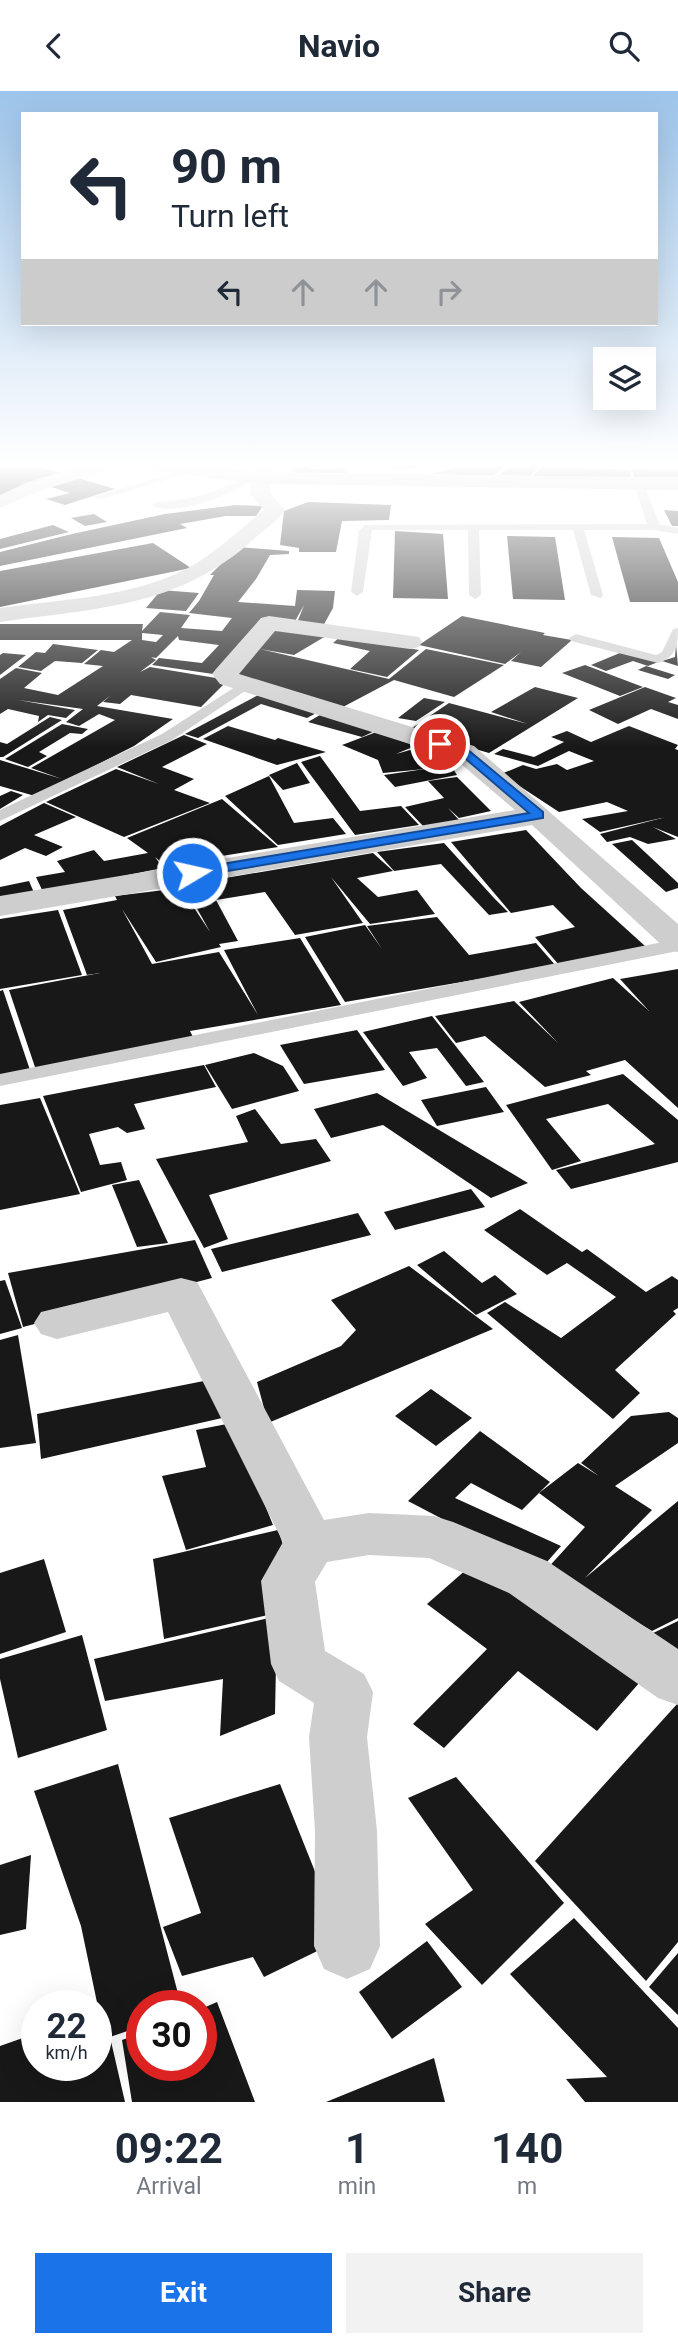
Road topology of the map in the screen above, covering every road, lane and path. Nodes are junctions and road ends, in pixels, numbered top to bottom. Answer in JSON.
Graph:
{"nodes":[{"id":1,"x":217,"y":559,"type":"edge"},
{"id":2,"x":361,"y":559,"type":"edge"},
{"id":3,"x":474,"y":559,"type":"edge"},
{"id":4,"x":587,"y":559,"type":"edge"},
{"id":5,"x":357,"y":592,"type":"dead end"},
{"id":6,"x":475,"y":594,"type":"dead end"},
{"id":7,"x":597,"y":595,"type":"dead end"},
{"id":8,"x":0,"y":615,"type":"edge"},
{"id":9,"x":678,"y":632,"type":"edge"},
{"id":10,"x":576,"y":638,"type":"dead end"},
{"id":11,"x":410,"y":642,"type":"dead end"},
{"id":12,"x":246,"y":684,"type":"junction"},
{"id":13,"x":538,"y":815,"type":"junction"},
{"id":14,"x":0,"y":816,"type":"edge"},
{"id":15,"x":0,"y":906,"type":"edge"},
{"id":16,"x":678,"y":943,"type":"edge"},
{"id":17,"x":0,"y":1080,"type":"edge"},
{"id":18,"x":57,"y":1323,"type":"dead end"},
{"id":19,"x":310,"y":1543,"type":"junction"},
{"id":20,"x":678,"y":1680,"type":"edge"},
{"id":21,"x":348,"y":1946,"type":"dead end"}],
"edges":[{"from":1,"to":8,"type":"street"},
{"from":2,"to":5,"type":"lane"},
{"from":3,"to":6,"type":"lane"},
{"from":4,"to":7,"type":"lane"},
{"from":9,"to":10,"type":"lane"},
{"from":11,"to":12,"type":"street"},
{"from":12,"to":13,"type":"street"},
{"from":12,"to":14,"type":"lane"},
{"from":13,"to":15,"type":"street"},
{"from":13,"to":16,"type":"street"},
{"from":16,"to":17,"type":"lane"},
{"from":18,"to":19,"type":"street"},
{"from":19,"to":20,"type":"street"},
{"from":19,"to":21,"type":"street"}]}
